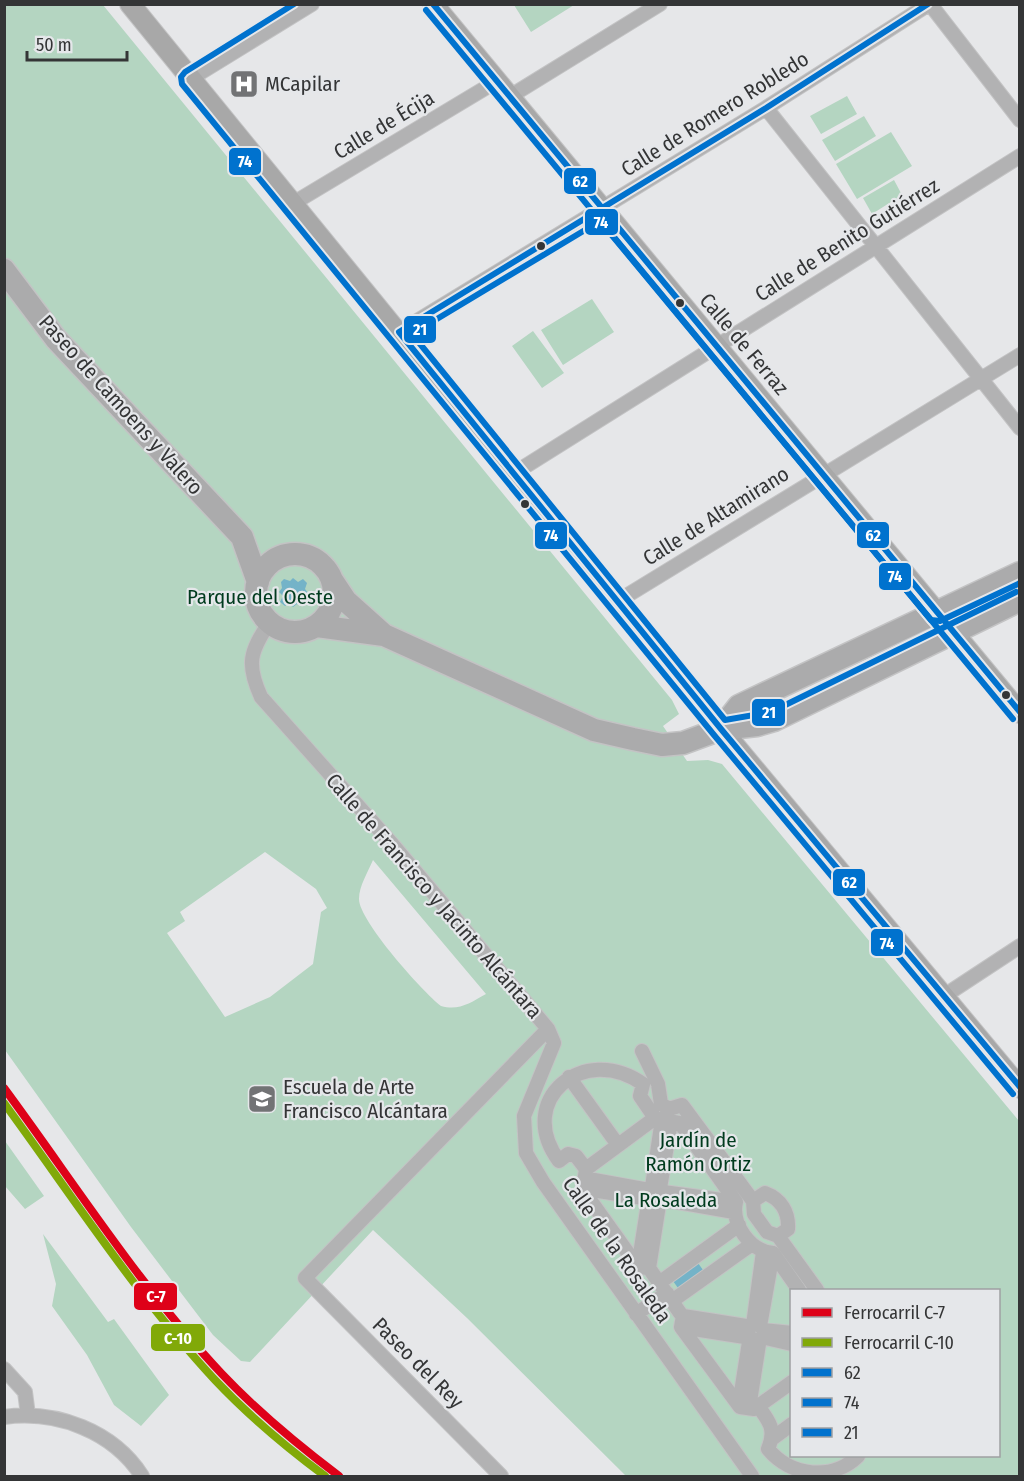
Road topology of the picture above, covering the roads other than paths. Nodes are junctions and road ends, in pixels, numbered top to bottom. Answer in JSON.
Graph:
{"nodes":[{"id":1,"x":130,"y":4,"type":"edge"},
{"id":2,"x":312,"y":4,"type":"edge"},
{"id":3,"x":433,"y":4,"type":"edge"},
{"id":4,"x":660,"y":4,"type":"edge"},
{"id":5,"x":930,"y":4,"type":"edge"},
{"id":6,"x":190,"y":79,"type":"junction"},
{"id":7,"x":503,"y":89,"type":"junction"},
{"id":8,"x":766,"y":108,"type":"junction"},
{"id":9,"x":1020,"y":120,"type":"edge"},
{"id":10,"x":1020,"y":156,"type":"edge"},
{"id":11,"x":292,"y":204,"type":"junction"},
{"id":12,"x":602,"y":209,"type":"junction"},
{"id":13,"x":875,"y":247,"type":"junction"},
{"id":14,"x":4,"y":270,"type":"edge"},
{"id":15,"x":399,"y":332,"type":"junction"},
{"id":16,"x":716,"y":346,"type":"junction"},
{"id":17,"x":1020,"y":355,"type":"edge"},
{"id":18,"x":980,"y":379,"type":"junction"},
{"id":19,"x":1020,"y":428,"type":"edge"},
{"id":20,"x":513,"y":474,"type":"junction"},
{"id":21,"x":823,"y":475,"type":"junction"},
{"id":22,"x":242,"y":537,"type":"junction"},
{"id":23,"x":291,"y":554,"type":"junction"},
{"id":24,"x":1020,"y":573,"type":"edge"},
{"id":25,"x":332,"y":579,"type":"junction"},
{"id":26,"x":258,"y":582,"type":"junction"},
{"id":27,"x":1020,"y":600,"type":"edge"},
{"id":28,"x":618,"y":601,"type":"junction"},
{"id":29,"x":937,"y":613,"type":"junction"},
{"id":30,"x":269,"y":623,"type":"junction"},
{"id":31,"x":317,"y":626,"type":"junction"},
{"id":32,"x":953,"y":632,"type":"junction"},
{"id":33,"x":384,"y":635,"type":"junction"},
{"id":34,"x":1020,"y":713,"type":"edge"},
{"id":35,"x":722,"y":729,"type":"junction"},
{"id":36,"x":1020,"y":945,"type":"edge"},
{"id":37,"x":944,"y":996,"type":"junction"},
{"id":38,"x":548,"y":1029,"type":"junction"},
{"id":39,"x":642,"y":1051,"type":"dead end"},
{"id":40,"x":569,"y":1077,"type":"junction"},
{"id":41,"x":1020,"y":1088,"type":"edge"},
{"id":42,"x":663,"y":1120,"type":"junction"},
{"id":43,"x":618,"y":1145,"type":"junction"},
{"id":44,"x":591,"y":1180,"type":"junction"},
{"id":45,"x":655,"y":1194,"type":"junction"},
{"id":46,"x":753,"y":1201,"type":"junction"},
{"id":47,"x":736,"y":1213,"type":"junction"},
{"id":48,"x":778,"y":1236,"type":"junction"},
{"id":49,"x":763,"y":1250,"type":"junction"},
{"id":50,"x":643,"y":1268,"type":"junction"},
{"id":51,"x":305,"y":1278,"type":"joint"},
{"id":52,"x":799,"y":1289,"type":"edge"},
{"id":53,"x":816,"y":1289,"type":"edge"},
{"id":54,"x":666,"y":1292,"type":"junction"},
{"id":55,"x":636,"y":1314,"type":"junction"},
{"id":56,"x":682,"y":1321,"type":"junction"},
{"id":57,"x":756,"y":1332,"type":"junction"},
{"id":58,"x":790,"y":1333,"type":"edge"},
{"id":59,"x":790,"y":1343,"type":"edge"},
{"id":60,"x":4,"y":1369,"type":"edge"},
{"id":61,"x":790,"y":1384,"type":"edge"},
{"id":62,"x":748,"y":1407,"type":"junction"},
{"id":63,"x":28,"y":1415,"type":"junction"},
{"id":64,"x":4,"y":1417,"type":"edge"},
{"id":65,"x":790,"y":1425,"type":"edge"},
{"id":66,"x":773,"y":1438,"type":"junction"},
{"id":67,"x":851,"y":1458,"type":"edge"},
{"id":68,"x":142,"y":1476,"type":"edge"},
{"id":69,"x":501,"y":1476,"type":"edge"},
{"id":70,"x":752,"y":1476,"type":"edge"}],
"edges":[{"from":1,"to":6,"type":"main road"},
{"from":2,"to":6,"type":"street"},
{"from":3,"to":7,"type":"main road","name":"Calle de Ferraz"},
{"from":4,"to":7,"type":"street","name":"Calle de Écija"},
{"from":5,"to":8,"type":"street","name":"Calle de Romero Robledo"},
{"from":5,"to":9,"type":"street"},
{"from":6,"to":11,"type":"main road"},
{"from":7,"to":11,"type":"street","name":"Calle de Écija"},
{"from":7,"to":12,"type":"main road","name":"Calle de Ferraz"},
{"from":8,"to":12,"type":"street","name":"Calle de Romero Robledo"},
{"from":8,"to":13,"type":"street"},
{"from":10,"to":13,"type":"street","name":"Calle de Benito Gutiérrez"},
{"from":11,"to":15,"type":"main road"},
{"from":12,"to":15,"type":"street","name":"Calle de Romero Robledo"},
{"from":12,"to":16,"type":"main road","name":"Calle de Ferraz"},
{"from":13,"to":16,"type":"street","name":"Calle de Benito Gutiérrez"},
{"from":13,"to":18,"type":"street"},
{"from":14,"to":22,"type":"main road","name":"Paseo de Camoens y Valero"},
{"from":15,"to":20,"type":"main road"},
{"from":16,"to":20,"type":"street","name":"Calle de Benito Gutiérrez"},
{"from":16,"to":21,"type":"main road","name":"Calle de Ferraz"},
{"from":17,"to":18,"type":"street","name":"Calle de Altamirano"},
{"from":18,"to":19,"type":"street"},
{"from":18,"to":21,"type":"street","name":"Calle de Altamirano"},
{"from":20,"to":28,"type":"main road"},
{"from":21,"to":28,"type":"street","name":"Calle de Altamirano"},
{"from":21,"to":29,"type":"main road","name":"Calle de Ferraz"},
{"from":22,"to":23,"type":"main road"},
{"from":22,"to":26,"type":"main road"},
{"from":23,"to":25,"type":"main road"},
{"from":23,"to":26,"type":"main road"},
{"from":24,"to":29,"type":"main road"},
{"from":25,"to":31,"type":"main road"},
{"from":25,"to":33,"type":"main road"},
{"from":26,"to":30,"type":"main road"},
{"from":27,"to":32,"type":"main road"},
{"from":28,"to":35,"type":"main road"},
{"from":29,"to":32,"type":"main road","name":"Calle de Ferraz"},
{"from":29,"to":35,"type":"main road"},
{"from":30,"to":31,"type":"main road"},
{"from":30,"to":38,"type":"street","name":"Calle de Francisco y Jacinto Alcántara"},
{"from":31,"to":33,"type":"main road"},
{"from":32,"to":34,"type":"main road","name":"Calle de Ferraz"},
{"from":32,"to":35,"type":"main road"},
{"from":33,"to":35,"type":"main road"},
{"from":35,"to":37,"type":"main road"},
{"from":36,"to":37,"type":"street"},
{"from":37,"to":41,"type":"main road"},
{"from":38,"to":51,"type":"street","name":"Calle de Francisco y Jacinto Alcántara"},
{"from":38,"to":55,"type":"street","name":"Calle de la Rosaleda"},
{"from":39,"to":46,"type":"street"},
{"from":40,"to":42,"type":"street"},
{"from":40,"to":43,"type":"street"},
{"from":40,"to":44,"type":"street"},
{"from":42,"to":43,"type":"street"},
{"from":42,"to":45,"type":"street"},
{"from":42,"to":47,"type":"street"},
{"from":43,"to":44,"type":"street"},
{"from":44,"to":45,"type":"street"},
{"from":44,"to":50,"type":"street"},
{"from":45,"to":47,"type":"street"},
{"from":45,"to":50,"type":"street"},
{"from":46,"to":48,"type":"street"},
{"from":46,"to":48,"type":"street"},
{"from":47,"to":49,"type":"street"},
{"from":47,"to":54,"type":"street"},
{"from":48,"to":53,"type":"street"},
{"from":49,"to":52,"type":"street"},
{"from":49,"to":54,"type":"street"},
{"from":49,"to":57,"type":"street"},
{"from":50,"to":54,"type":"street"},
{"from":51,"to":69,"type":"street","name":"Paseo del Rey"},
{"from":54,"to":55,"type":"street"},
{"from":54,"to":56,"type":"street"},
{"from":55,"to":70,"type":"street","name":"Calle de la Rosaleda"},
{"from":56,"to":57,"type":"street"},
{"from":56,"to":62,"type":"street"},
{"from":57,"to":58,"type":"street"},
{"from":57,"to":59,"type":"street"},
{"from":57,"to":62,"type":"street"},
{"from":60,"to":63,"type":"street"},
{"from":61,"to":62,"type":"street"},
{"from":62,"to":66,"type":"street"},
{"from":63,"to":64,"type":"street"},
{"from":63,"to":68,"type":"street"},
{"from":65,"to":66,"type":"street"},
{"from":66,"to":67,"type":"street"}]}
